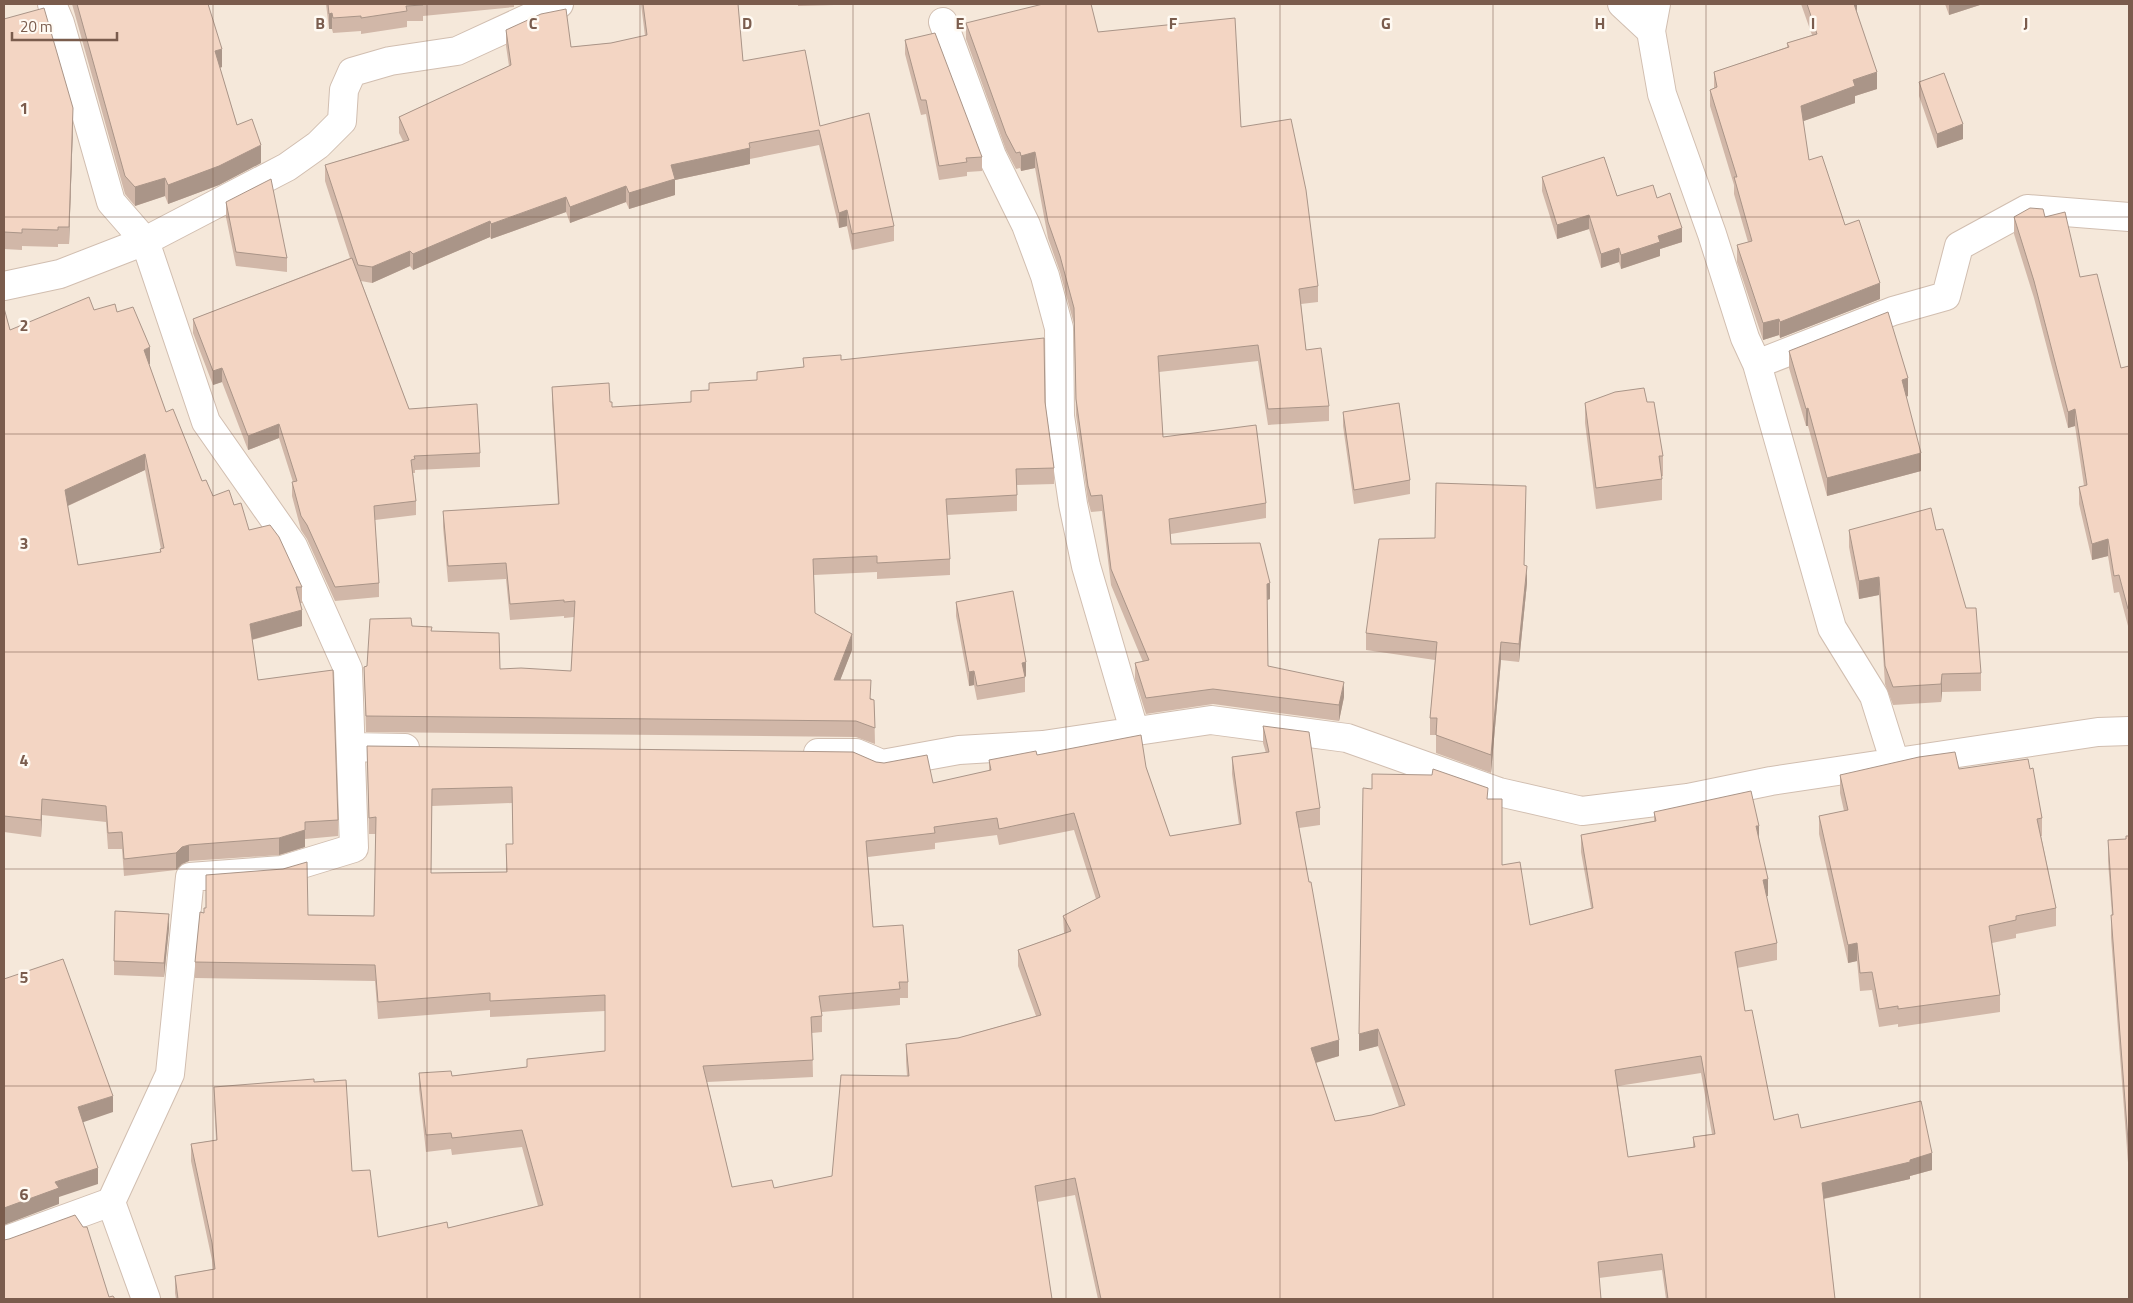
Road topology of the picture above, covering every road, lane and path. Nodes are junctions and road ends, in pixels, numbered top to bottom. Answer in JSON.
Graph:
{"nodes":[{"id":1,"x":52,"y":4,"type":"edge"},
{"id":2,"x":559,"y":4,"type":"edge"},
{"id":3,"x":1622,"y":4,"type":"edge"},
{"id":4,"x":1656,"y":4,"type":"edge"},
{"id":5,"x":943,"y":22,"type":"dead end"},
{"id":6,"x":1651,"y":31,"type":"junction"},
{"id":7,"x":2129,"y":217,"type":"edge"},
{"id":8,"x":146,"y":241,"type":"junction"},
{"id":9,"x":4,"y":286,"type":"edge"},
{"id":10,"x":1757,"y":364,"type":"junction"},
{"id":11,"x":1134,"y":730,"type":"junction"},
{"id":12,"x":2129,"y":731,"type":"edge"},
{"id":13,"x":351,"y":747,"type":"junction"},
{"id":14,"x":430,"y":748,"type":"edge"},
{"id":15,"x":797,"y":752,"type":"edge"},
{"id":16,"x":1896,"y":763,"type":"junction"},
{"id":17,"x":111,"y":1202,"type":"junction"},
{"id":18,"x":4,"y":1241,"type":"edge"},
{"id":19,"x":146,"y":1299,"type":"edge"}],
"edges":[{"from":1,"to":8,"type":"street"},
{"from":2,"to":8,"type":"street"},
{"from":3,"to":6,"type":"street"},
{"from":4,"to":6,"type":"street"},
{"from":5,"to":11,"type":"street"},
{"from":6,"to":10,"type":"street"},
{"from":7,"to":10,"type":"street"},
{"from":8,"to":9,"type":"street"},
{"from":8,"to":13,"type":"street"},
{"from":10,"to":16,"type":"street"},
{"from":11,"to":15,"type":"street"},
{"from":11,"to":16,"type":"street"},
{"from":12,"to":16,"type":"street"},
{"from":13,"to":14,"type":"street"},
{"from":13,"to":17,"type":"street"},
{"from":17,"to":18,"type":"street"},
{"from":17,"to":19,"type":"street"}]}
